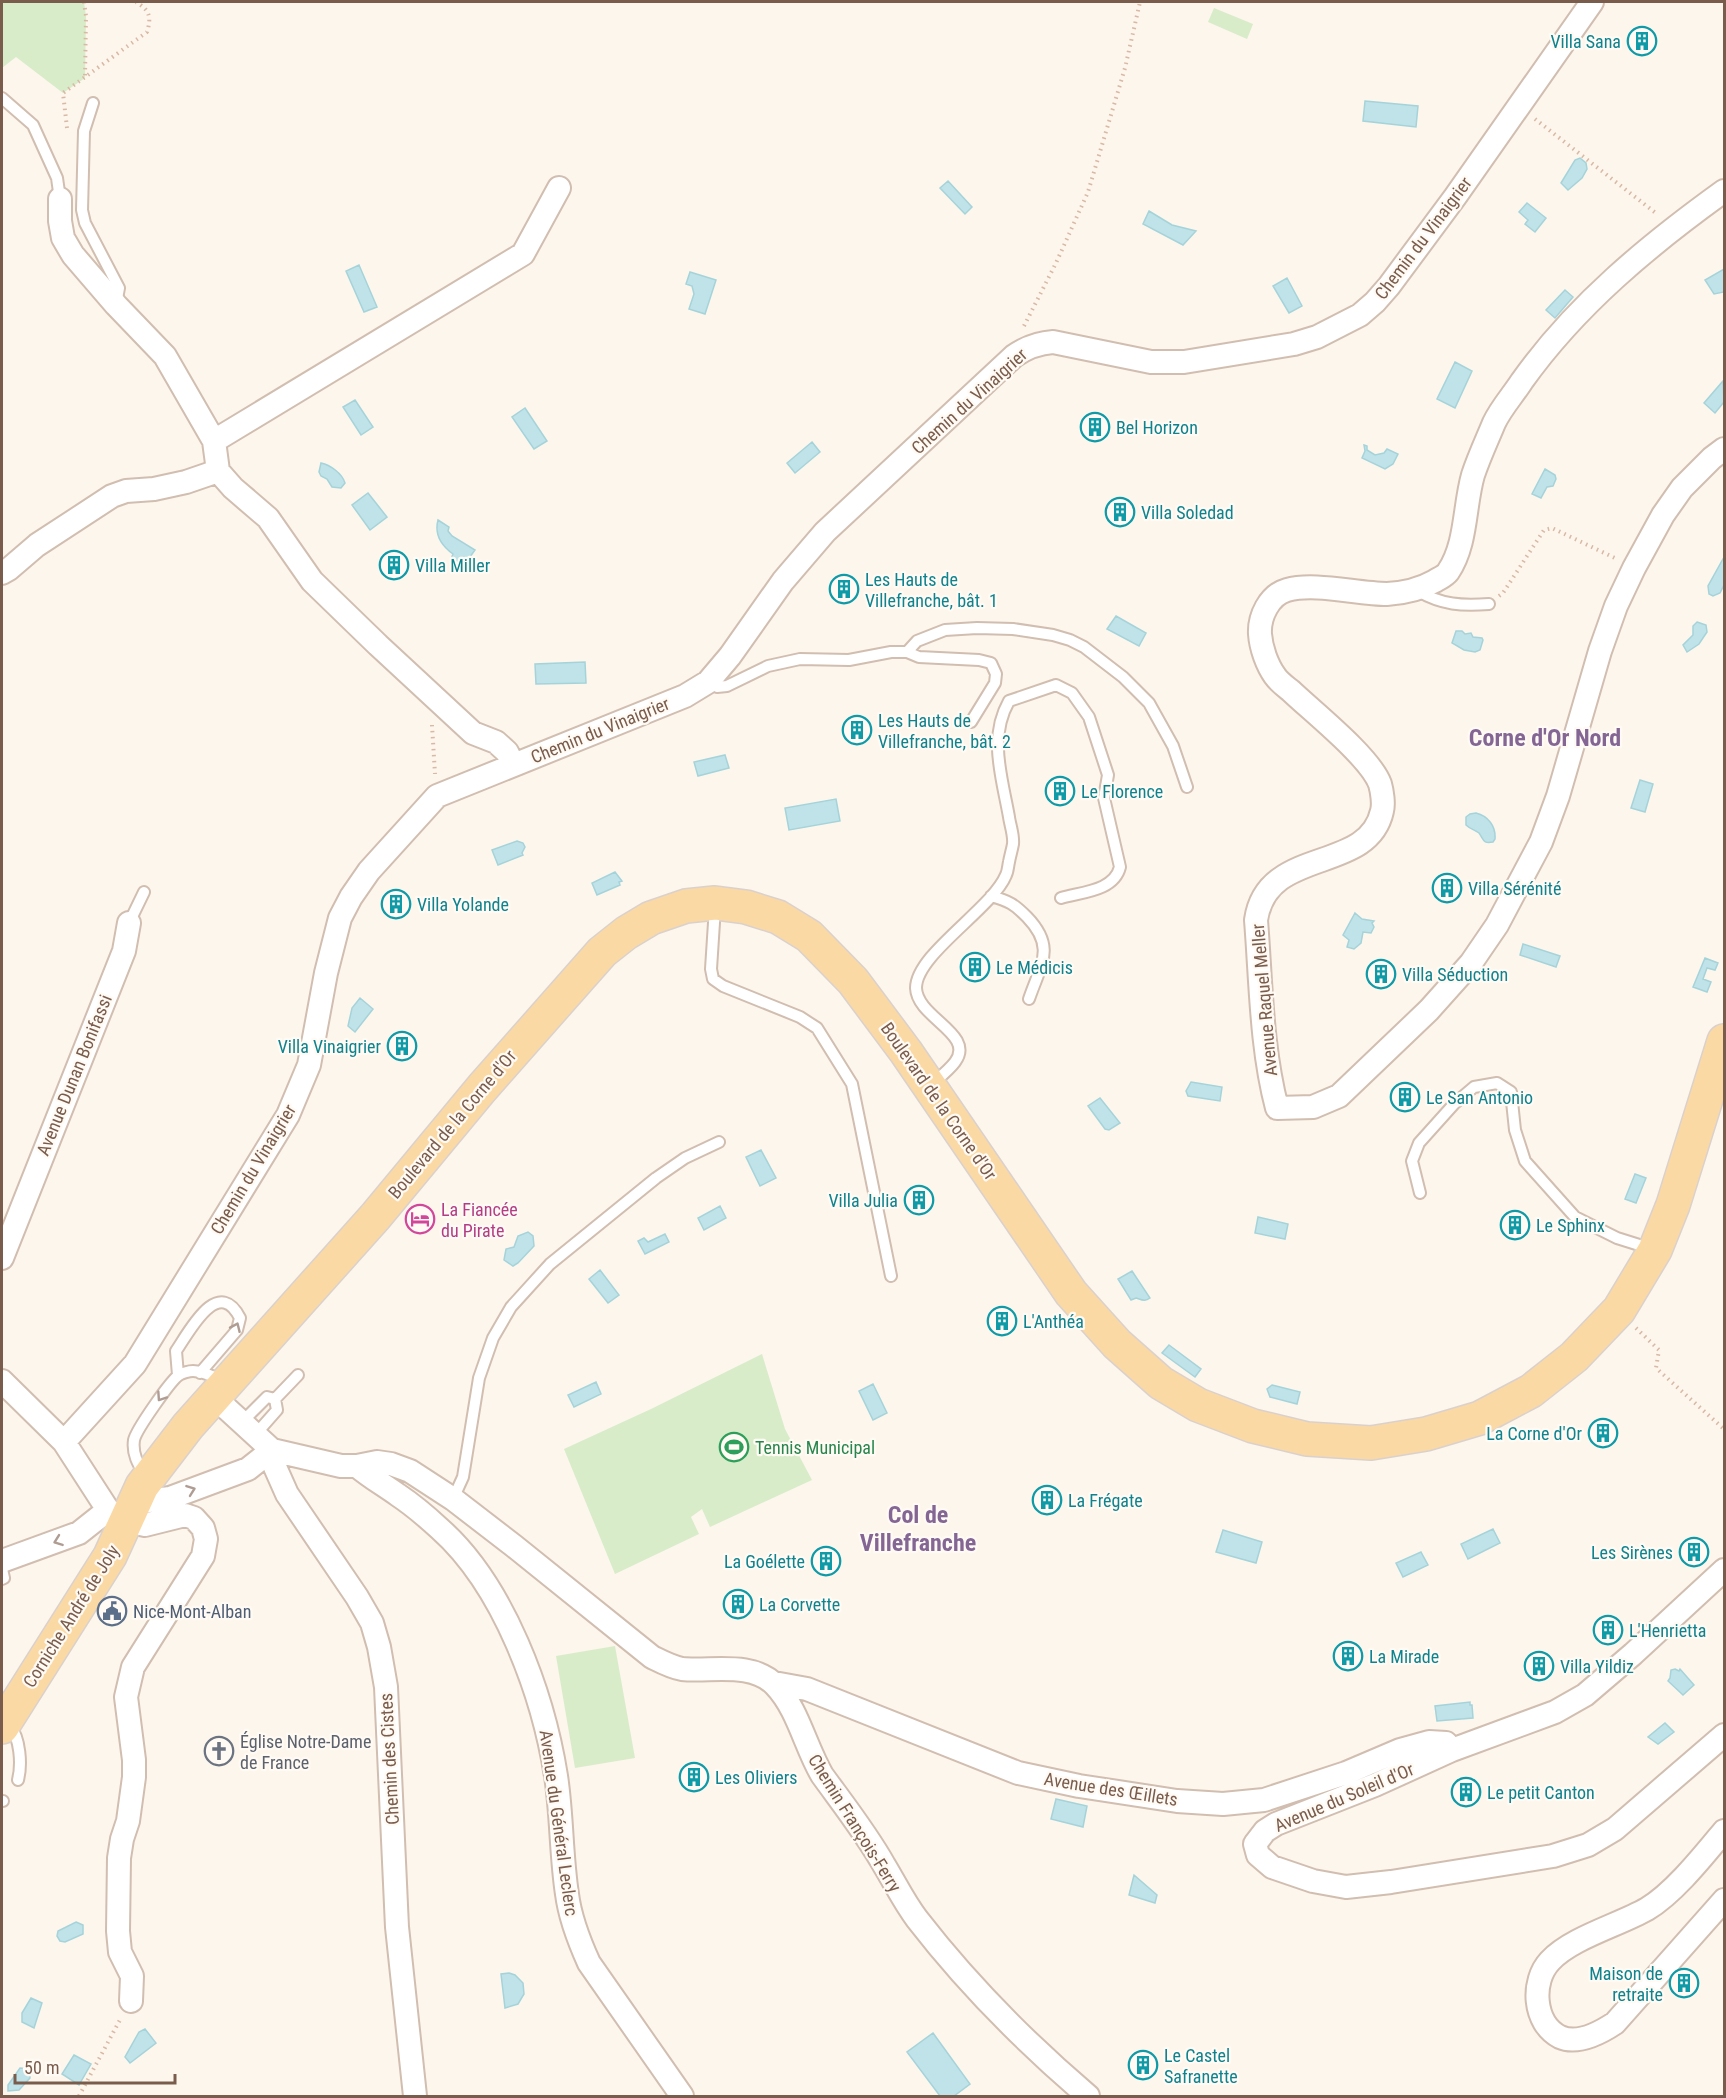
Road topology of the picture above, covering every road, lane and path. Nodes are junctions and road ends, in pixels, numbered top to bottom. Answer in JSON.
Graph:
{"nodes":[{"id":1,"x":84,"y":2,"type":"edge"},
{"id":2,"x":1140,"y":2,"type":"edge"},
{"id":3,"x":1592,"y":2,"type":"edge"},
{"id":4,"x":85,"y":78,"type":"dead end"},
{"id":5,"x":1526,"y":96,"type":"junction"},
{"id":6,"x":3,"y":98,"type":"edge"},
{"id":7,"x":93,"y":103,"type":"dead end"},
{"id":8,"x":559,"y":188,"type":"dead end"},
{"id":9,"x":1725,"y":191,"type":"edge"},
{"id":10,"x":60,"y":199,"type":"joint"},
{"id":11,"x":1674,"y":227,"type":"junction"},
{"id":12,"x":116,"y":304,"type":"junction"},
{"id":13,"x":1026,"y":348,"type":"junction"},
{"id":14,"x":214,"y":441,"type":"junction"},
{"id":15,"x":1725,"y":449,"type":"edge"},
{"id":16,"x":218,"y":471,"type":"junction"},
{"id":17,"x":1634,"y":568,"type":"junction"},
{"id":18,"x":2,"y":573,"type":"edge"},
{"id":19,"x":1418,"y":591,"type":"junction"},
{"id":20,"x":1488,"y":604,"type":"joint"},
{"id":21,"x":907,"y":652,"type":"junction"},
{"id":22,"x":708,"y":682,"type":"junction"},
{"id":23,"x":430,"y":694,"type":"junction"},
{"id":24,"x":970,"y":722,"type":"dead end"},
{"id":25,"x":513,"y":764,"type":"junction"},
{"id":26,"x":1187,"y":786,"type":"dead end"},
{"id":27,"x":436,"y":796,"type":"junction"},
{"id":28,"x":144,"y":892,"type":"dead end"},
{"id":29,"x":991,"y":896,"type":"junction"},
{"id":30,"x":1061,"y":897,"type":"dead end"},
{"id":31,"x":715,"y":903,"type":"junction"},
{"id":32,"x":129,"y":923,"type":"joint"},
{"id":33,"x":1029,"y":999,"type":"dead end"},
{"id":34,"x":1725,"y":1041,"type":"edge"},
{"id":35,"x":930,"y":1087,"type":"junction"},
{"id":36,"x":718,"y":1142,"type":"dead end"},
{"id":37,"x":1420,"y":1193,"type":"dead end"},
{"id":38,"x":1655,"y":1250,"type":"junction"},
{"id":39,"x":2,"y":1258,"type":"edge"},
{"id":40,"x":891,"y":1276,"type":"dead end"},
{"id":41,"x":1619,"y":1310,"type":"junction"},
{"id":42,"x":178,"y":1375,"type":"junction"},
{"id":43,"x":298,"y":1375,"type":"dead end"},
{"id":44,"x":2,"y":1381,"type":"edge"},
{"id":45,"x":214,"y":1384,"type":"junction"},
{"id":46,"x":275,"y":1399,"type":"junction"},
{"id":47,"x":248,"y":1428,"type":"junction"},
{"id":48,"x":1725,"y":1429,"type":"edge"},
{"id":49,"x":64,"y":1442,"type":"junction"},
{"id":50,"x":272,"y":1450,"type":"junction"},
{"id":51,"x":357,"y":1466,"type":"junction"},
{"id":52,"x":453,"y":1499,"type":"junction"},
{"id":53,"x":129,"y":1503,"type":"junction"},
{"id":54,"x":2,"y":1561,"type":"edge"},
{"id":55,"x":2,"y":1569,"type":"edge"},
{"id":56,"x":1725,"y":1570,"type":"edge"},
{"id":57,"x":2,"y":1579,"type":"edge"},
{"id":58,"x":774,"y":1683,"type":"junction"},
{"id":59,"x":4,"y":1724,"type":"edge"},
{"id":60,"x":1725,"y":1735,"type":"edge"},
{"id":61,"x":1452,"y":1750,"type":"junction"},
{"id":62,"x":18,"y":1780,"type":"dead end"},
{"id":63,"x":1725,"y":1831,"type":"edge"},
{"id":64,"x":1725,"y":1900,"type":"edge"},
{"id":65,"x":131,"y":2001,"type":"joint"},
{"id":66,"x":79,"y":2097,"type":"edge"},
{"id":67,"x":415,"y":2097,"type":"edge"},
{"id":68,"x":682,"y":2097,"type":"edge"},
{"id":69,"x":1088,"y":2097,"type":"edge"}],
"edges":[{"from":1,"to":4,"type":"path"},
{"from":2,"to":13,"type":"path"},
{"from":3,"to":5,"type":"street","name":"Chemin du Vinaigrier"},
{"from":5,"to":11,"type":"path"},
{"from":5,"to":13,"type":"street","name":"Chemin du Vinaigrier"},
{"from":6,"to":10,"type":"lane"},
{"from":7,"to":12,"type":"lane"},
{"from":8,"to":14,"type":"street"},
{"from":9,"to":11,"type":"street","name":"Avenue Raquel Meller"},
{"from":10,"to":12,"type":"street"},
{"from":11,"to":19,"type":"street","name":"Avenue Raquel Meller"},
{"from":12,"to":14,"type":"street"},
{"from":13,"to":22,"type":"street","name":"Chemin du Vinaigrier"},
{"from":14,"to":16,"type":"street"},
{"from":15,"to":17,"type":"street","name":"Avenue Raquel Meller"},
{"from":16,"to":18,"type":"street"},
{"from":16,"to":23,"type":"street","name":"Chemin du Vinaigrier"},
{"from":17,"to":19,"type":"street","name":"Avenue Raquel Meller"},
{"from":17,"to":20,"type":"path"},
{"from":19,"to":20,"type":"lane"},
{"from":21,"to":22,"type":"lane"},
{"from":21,"to":24,"type":"lane"},
{"from":21,"to":26,"type":"lane"},
{"from":22,"to":25,"type":"street","name":"Chemin du Vinaigrier"},
{"from":23,"to":25,"type":"street","name":"Chemin du Vinaigrier"},
{"from":23,"to":27,"type":"path"},
{"from":25,"to":27,"type":"street","name":"Chemin du Vinaigrier"},
{"from":27,"to":49,"type":"street","name":"Chemin du Vinaigrier"},
{"from":28,"to":32,"type":"lane","name":"Avenue Dunan Bonifassi"},
{"from":29,"to":30,"type":"lane"},
{"from":29,"to":33,"type":"lane"},
{"from":29,"to":35,"type":"lane"},
{"from":31,"to":35,"type":"main road","name":"Boulevard de la Corne d'Or"},
{"from":31,"to":40,"type":"lane"},
{"from":31,"to":45,"type":"main road","name":"Boulevard de la Corne d'Or"},
{"from":32,"to":39,"type":"street","name":"Avenue Dunan Bonifassi"},
{"from":34,"to":38,"type":"main road","name":"Boulevard de la Corne d'Or"},
{"from":35,"to":41,"type":"main road","name":"Boulevard de la Corne d'Or"},
{"from":36,"to":52,"type":"lane"},
{"from":37,"to":38,"type":"lane"},
{"from":38,"to":41,"type":"main road","name":"Boulevard de la Corne d'Or"},
{"from":41,"to":48,"type":"path"},
{"from":42,"to":45,"type":"lane"},
{"from":45,"to":42,"type":"lane","one_way":true},
{"from":42,"to":53,"type":"lane","one_way":true},
{"from":43,"to":46,"type":"lane"},
{"from":44,"to":49,"type":"street"},
{"from":45,"to":47,"type":"street"},
{"from":45,"to":53,"type":"main road","name":"Boulevard de la Corne d'Or"},
{"from":46,"to":47,"type":"lane"},
{"from":46,"to":47,"type":"lane"},
{"from":47,"to":50,"type":"street"},
{"from":49,"to":53,"type":"street"},
{"from":50,"to":51,"type":"street"},
{"from":53,"to":50,"type":"street","one_way":true},
{"from":50,"to":67,"type":"street","name":"Chemin des Cistes"},
{"from":51,"to":52,"type":"street"},
{"from":51,"to":68,"type":"street","name":"Avenue du Général Leclerc"},
{"from":52,"to":58,"type":"street"},
{"from":53,"to":54,"type":"street","one_way":true},
{"from":53,"to":59,"type":"main road","name":"Corniche André de Joly"},
{"from":53,"to":65,"type":"street"},
{"from":55,"to":57,"type":"lane"},
{"from":56,"to":61,"type":"street","name":"Avenue du Soleil d'Or"},
{"from":58,"to":61,"type":"street","name":"Avenue des Œillets"},
{"from":58,"to":69,"type":"street","name":"Chemin François-Ferry"},
{"from":59,"to":62,"type":"lane"},
{"from":60,"to":61,"type":"street","name":"Avenue du Soleil d'Or"},
{"from":63,"to":64,"type":"street"},
{"from":65,"to":66,"type":"path"}]}
